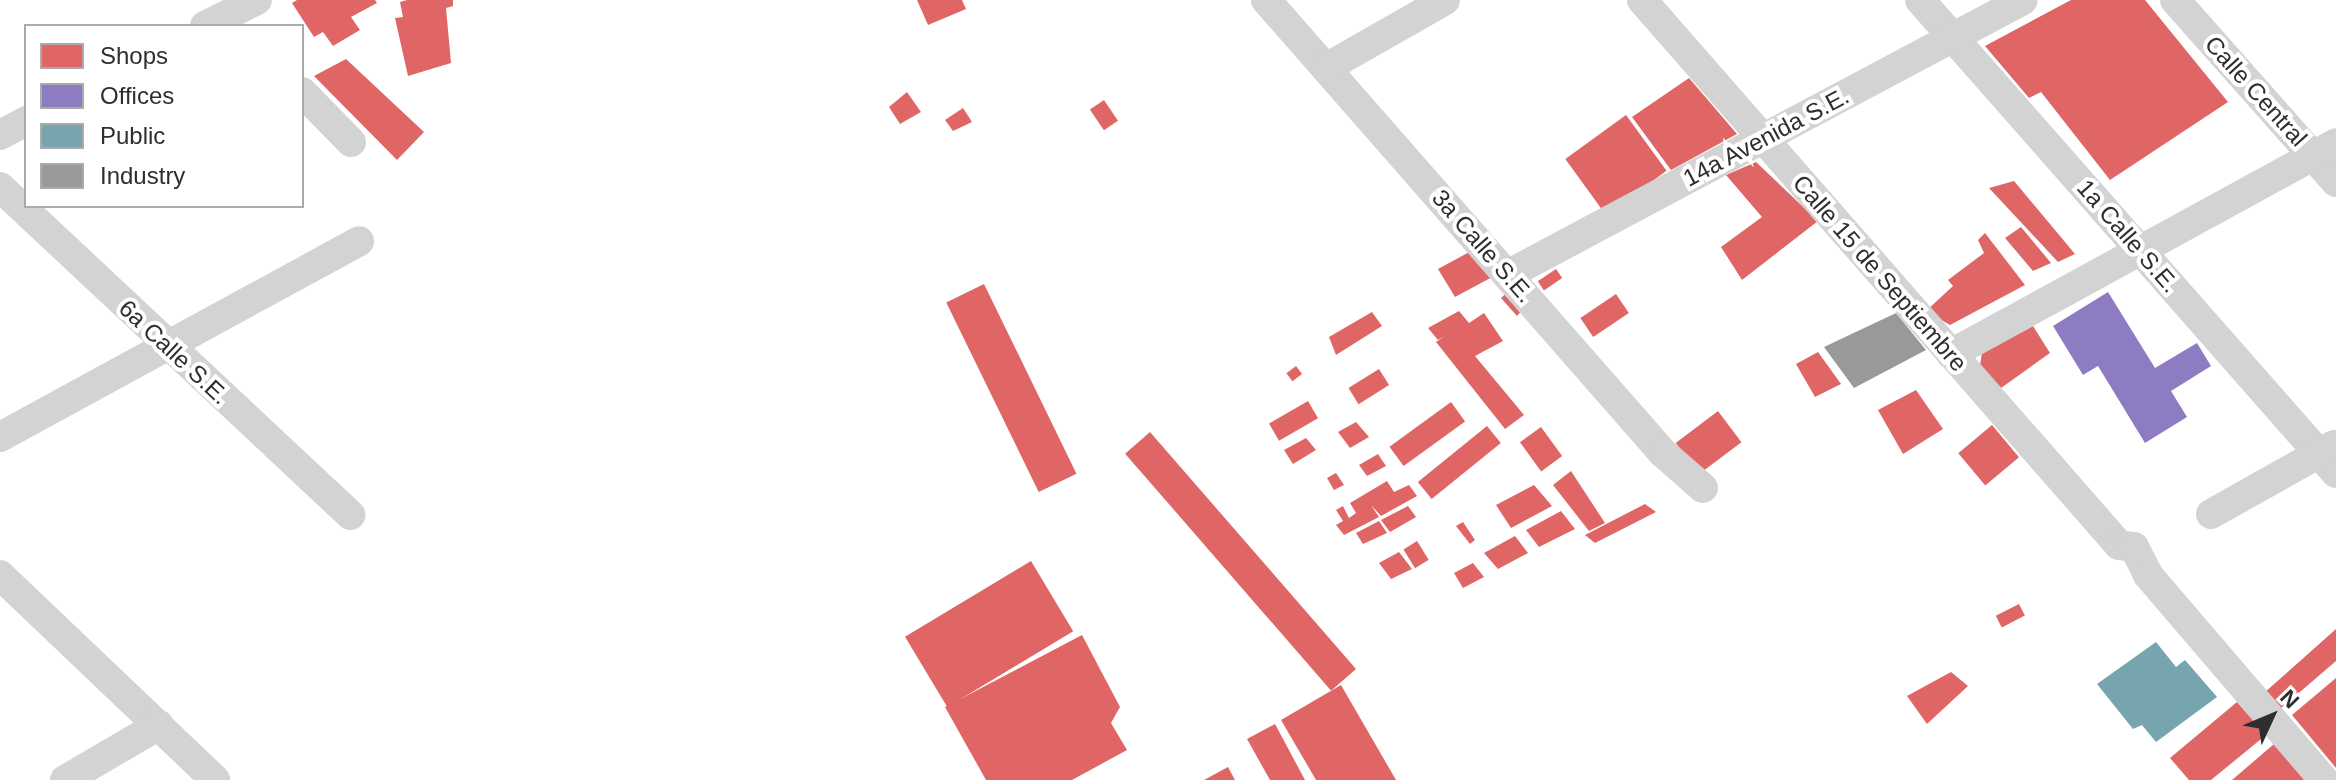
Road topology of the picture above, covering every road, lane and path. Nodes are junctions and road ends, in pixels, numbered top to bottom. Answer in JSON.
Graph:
{"nodes":[{"id":1,"x":257,"y":0,"type":"edge"},
{"id":2,"x":1266,"y":0,"type":"edge"},
{"id":3,"x":1445,"y":0,"type":"edge"},
{"id":4,"x":1642,"y":0,"type":"edge"},
{"id":5,"x":1920,"y":0,"type":"edge"},
{"id":6,"x":2023,"y":0,"type":"edge"},
{"id":7,"x":2175,"y":0,"type":"edge"},
{"id":8,"x":219,"y":17,"type":"edge"},
{"id":9,"x":1953,"y":37,"type":"junction"},
{"id":10,"x":1326,"y":68,"type":"junction"},
{"id":11,"x":304,"y":94,"type":"edge"},
{"id":12,"x":24,"y":122,"type":"edge"},
{"id":13,"x":0,"y":135,"type":"edge"},
{"id":14,"x":1762,"y":138,"type":"junction"},
{"id":15,"x":351,"y":142,"type":"dead end"},
{"id":16,"x":2324,"y":149,"type":"edge"},
{"id":17,"x":2336,"y":182,"type":"edge"},
{"id":18,"x":0,"y":187,"type":"edge"},
{"id":19,"x":359,"y":241,"type":"dead end"},
{"id":20,"x":2141,"y":250,"type":"junction"},
{"id":21,"x":1509,"y":274,"type":"junction"},
{"id":22,"x":164,"y":345,"type":"junction"},
{"id":23,"x":1951,"y":354,"type":"junction"},
{"id":24,"x":0,"y":437,"type":"edge"},
{"id":25,"x":2331,"y":457,"type":"edge"},
{"id":26,"x":1703,"y":488,"type":"dead end"},
{"id":27,"x":2211,"y":514,"type":"dead end"},
{"id":28,"x":351,"y":515,"type":"dead end"},
{"id":29,"x":0,"y":575,"type":"edge"},
{"id":30,"x":159,"y":725,"type":"junction"},
{"id":31,"x":65,"y":780,"type":"edge"},
{"id":32,"x":215,"y":780,"type":"edge"},
{"id":33,"x":2324,"y":780,"type":"edge"}],
"edges":[{"from":1,"to":8,"type":"street"},
{"from":2,"to":10,"type":"street","name":"3a Calle S.E."},
{"from":3,"to":10,"type":"street"},
{"from":4,"to":14,"type":"street","name":"Calle 15 de Septiembre"},
{"from":5,"to":9,"type":"street","name":"1a Calle S.E."},
{"from":6,"to":9,"type":"street","name":"14a Avenida S.E."},
{"from":7,"to":16,"type":"street","name":"Calle Central"},
{"from":9,"to":14,"type":"street","name":"14a Avenida S.E."},
{"from":9,"to":20,"type":"street","name":"1a Calle S.E."},
{"from":10,"to":21,"type":"street","name":"3a Calle S.E."},
{"from":11,"to":15,"type":"street"},
{"from":12,"to":13,"type":"street"},
{"from":14,"to":21,"type":"street","name":"14a Avenida S.E."},
{"from":14,"to":23,"type":"street","name":"Calle 15 de Septiembre"},
{"from":16,"to":17,"type":"street","name":"Calle Central"},
{"from":16,"to":20,"type":"street"},
{"from":18,"to":22,"type":"street","name":"6a Calle S.E."},
{"from":19,"to":22,"type":"street"},
{"from":20,"to":23,"type":"street"},
{"from":20,"to":25,"type":"street","name":"1a Calle S.E."},
{"from":21,"to":26,"type":"street","name":"3a Calle S.E."},
{"from":22,"to":24,"type":"street"},
{"from":22,"to":28,"type":"street","name":"6a Calle S.E."},
{"from":23,"to":33,"type":"street","name":"Calle 15 de Septiembre"},
{"from":25,"to":27,"type":"street"},
{"from":29,"to":30,"type":"street"},
{"from":30,"to":31,"type":"street"},
{"from":30,"to":32,"type":"street"}]}
